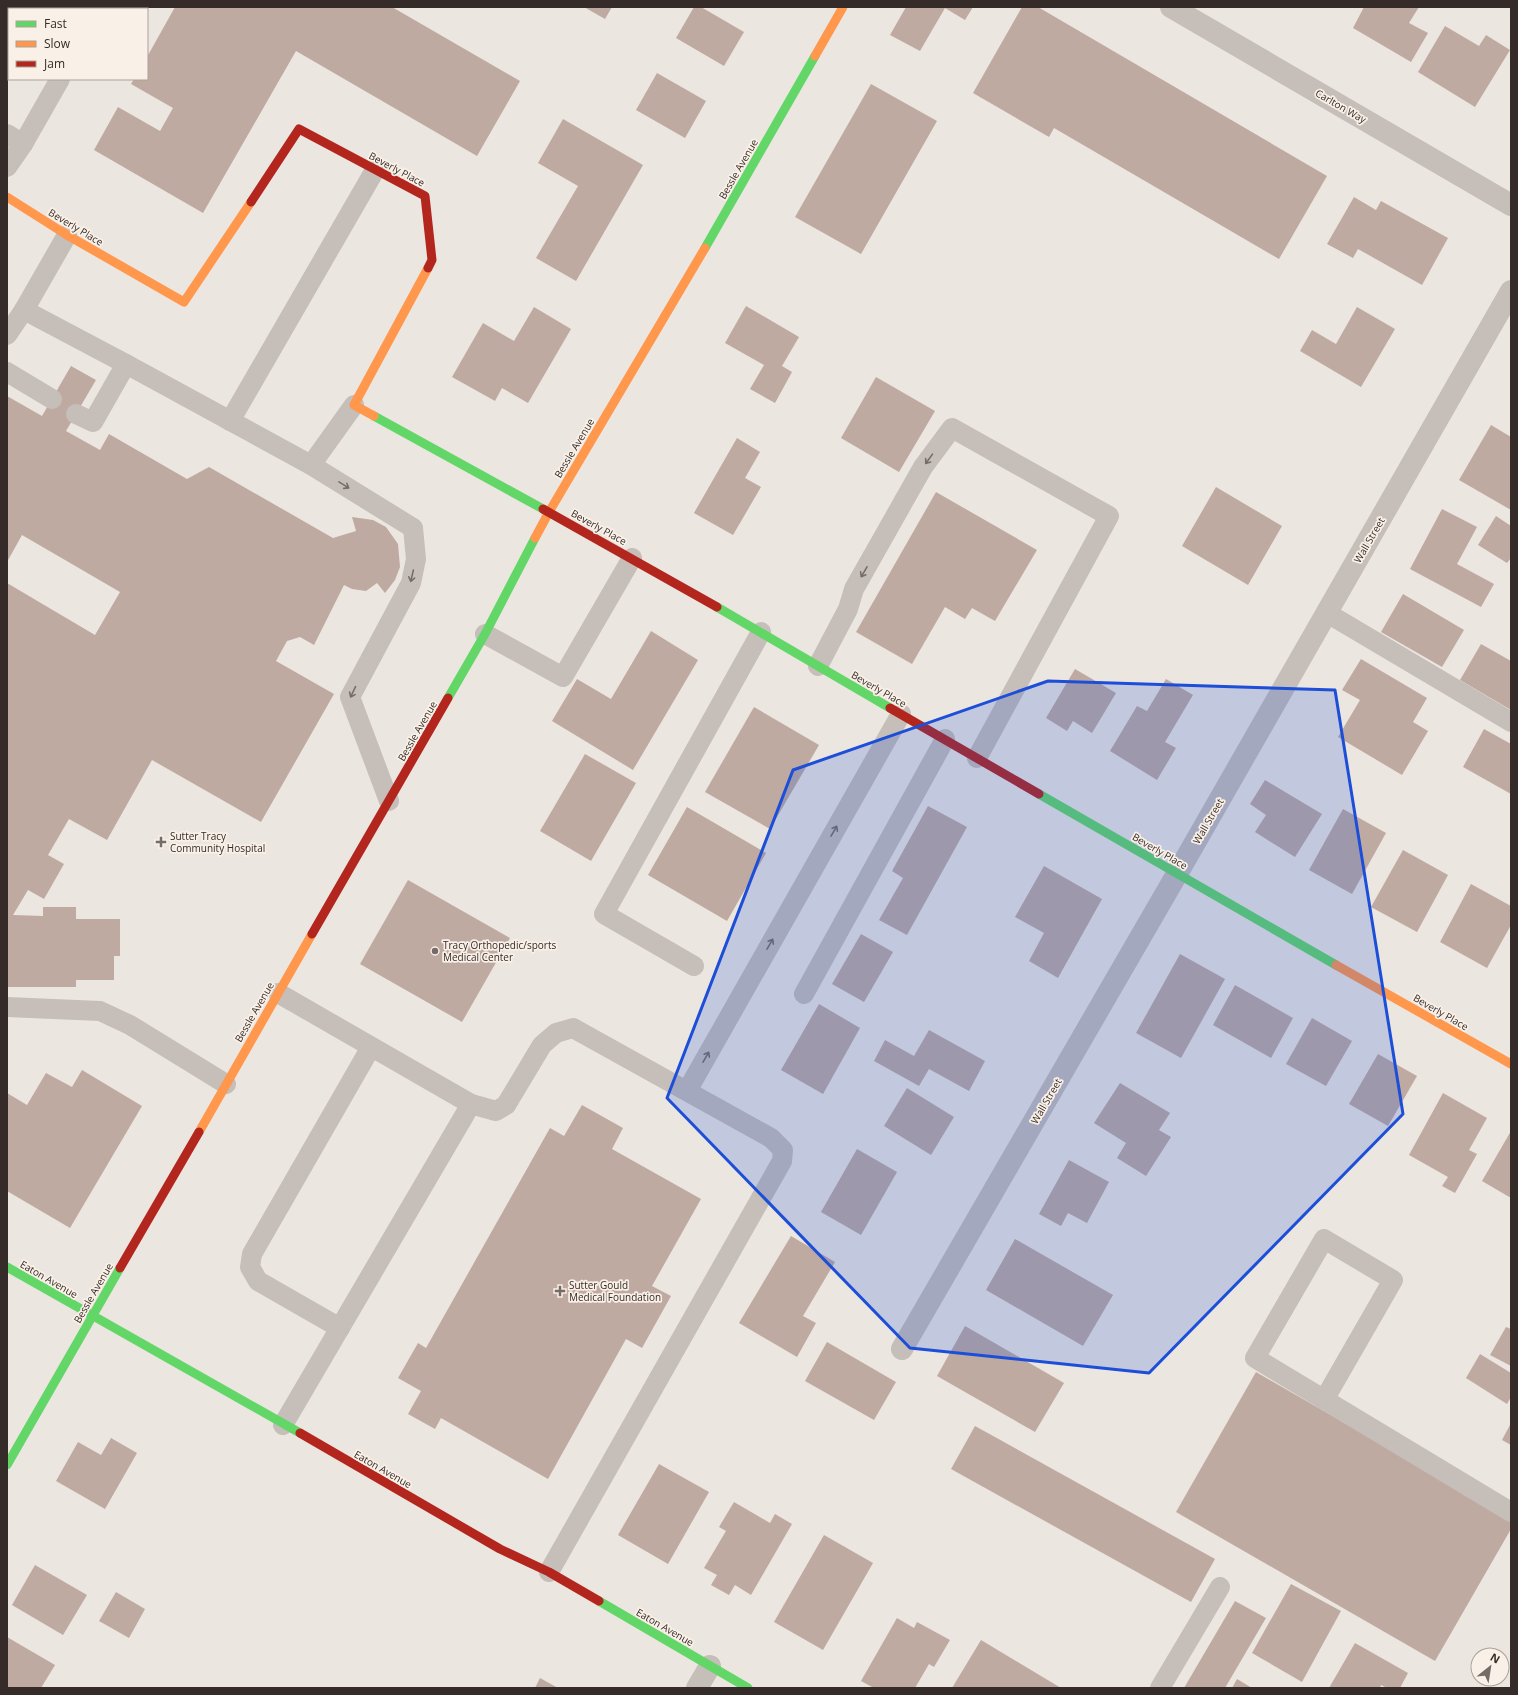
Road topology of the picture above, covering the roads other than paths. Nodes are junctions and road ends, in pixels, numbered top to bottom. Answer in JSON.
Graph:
{"nodes":[{"id":1,"x":843,"y":7,"type":"edge"},
{"id":2,"x":1171,"y":7,"type":"edge"},
{"id":3,"x":59,"y":80,"type":"edge"},
{"id":4,"x":15,"y":139,"type":"edge"},
{"id":5,"x":7,"y":167,"type":"edge"},
{"id":6,"x":375,"y":170,"type":"junction"},
{"id":7,"x":7,"y":197,"type":"edge"},
{"id":8,"x":1511,"y":205,"type":"edge"},
{"id":9,"x":67,"y":235,"type":"junction"},
{"id":10,"x":1511,"y":291,"type":"edge"},
{"id":11,"x":24,"y":310,"type":"junction"},
{"id":12,"x":7,"y":335,"type":"edge"},
{"id":13,"x":126,"y":364,"type":"junction"},
{"id":14,"x":7,"y":372,"type":"edge"},
{"id":15,"x":52,"y":399,"type":"dead end"},
{"id":16,"x":354,"y":406,"type":"junction"},
{"id":17,"x":76,"y":414,"type":"dead end"},
{"id":18,"x":230,"y":420,"type":"junction"},
{"id":19,"x":311,"y":465,"type":"junction"},
{"id":20,"x":549,"y":512,"type":"junction"},
{"id":21,"x":632,"y":558,"type":"junction"},
{"id":22,"x":1327,"y":613,"type":"junction"},
{"id":23,"x":761,"y":632,"type":"junction"},
{"id":24,"x":485,"y":634,"type":"junction"},
{"id":25,"x":818,"y":666,"type":"junction"},
{"id":26,"x":901,"y":714,"type":"junction"},
{"id":27,"x":1511,"y":722,"type":"edge"},
{"id":28,"x":945,"y":739,"type":"junction"},
{"id":29,"x":977,"y":758,"type":"junction"},
{"id":30,"x":389,"y":801,"type":"junction"},
{"id":31,"x":1177,"y":874,"type":"junction"},
{"id":32,"x":694,"y":966,"type":"dead end"},
{"id":33,"x":278,"y":994,"type":"junction"},
{"id":34,"x":804,"y":994,"type":"dead end"},
{"id":35,"x":7,"y":1007,"type":"edge"},
{"id":36,"x":370,"y":1046,"type":"junction"},
{"id":37,"x":1511,"y":1064,"type":"edge"},
{"id":38,"x":226,"y":1084,"type":"junction"},
{"id":39,"x":687,"y":1091,"type":"junction"},
{"id":40,"x":471,"y":1104,"type":"junction"},
{"id":41,"x":7,"y":1267,"type":"edge"},
{"id":42,"x":92,"y":1316,"type":"junction"},
{"id":43,"x":340,"y":1328,"type":"junction"},
{"id":44,"x":902,"y":1349,"type":"dead end"},
{"id":45,"x":1324,"y":1400,"type":"junction"},
{"id":46,"x":283,"y":1425,"type":"junction"},
{"id":47,"x":7,"y":1465,"type":"edge"},
{"id":48,"x":1511,"y":1512,"type":"edge"},
{"id":49,"x":549,"y":1572,"type":"junction"},
{"id":50,"x":1220,"y":1587,"type":"dead end"},
{"id":51,"x":710,"y":1666,"type":"junction"},
{"id":52,"x":697,"y":1688,"type":"edge"},
{"id":53,"x":748,"y":1688,"type":"edge"},
{"id":54,"x":1160,"y":1688,"type":"edge"}],
"edges":[{"from":1,"to":20,"type":"street","name":"Bessle Avenue"},
{"from":2,"to":8,"type":"street","name":"Carlton Way"},
{"from":3,"to":4,"type":"lane"},
{"from":4,"to":5,"type":"lane"},
{"from":6,"to":9,"type":"street","name":"Beverly Place"},
{"from":6,"to":16,"type":"street","name":"Beverly Place"},
{"from":6,"to":18,"type":"lane"},
{"from":7,"to":9,"type":"street","name":"Beverly Place"},
{"from":9,"to":11,"type":"lane"},
{"from":10,"to":22,"type":"street","name":"Wall Street"},
{"from":11,"to":12,"type":"lane"},
{"from":11,"to":13,"type":"lane"},
{"from":13,"to":17,"type":"lane"},
{"from":13,"to":18,"type":"lane"},
{"from":14,"to":15,"type":"lane"},
{"from":16,"to":19,"type":"lane"},
{"from":16,"to":20,"type":"street","name":"Beverly Place"},
{"from":18,"to":19,"type":"lane"},
{"from":19,"to":30,"type":"lane","one_way":true},
{"from":20,"to":21,"type":"street","name":"Beverly Place"},
{"from":20,"to":24,"type":"street","name":"Bessle Avenue"},
{"from":21,"to":23,"type":"street","name":"Beverly Place"},
{"from":21,"to":24,"type":"lane"},
{"from":22,"to":27,"type":"lane"},
{"from":22,"to":31,"type":"street","name":"Wall Street"},
{"from":23,"to":25,"type":"street","name":"Beverly Place"},
{"from":23,"to":32,"type":"lane"},
{"from":24,"to":30,"type":"street","name":"Bessle Avenue"},
{"from":25,"to":26,"type":"street","name":"Beverly Place"},
{"from":29,"to":25,"type":"lane","one_way":true},
{"from":26,"to":28,"type":"street","name":"Beverly Place"},
{"from":39,"to":26,"type":"lane","one_way":true},
{"from":28,"to":29,"type":"street","name":"Beverly Place"},
{"from":28,"to":34,"type":"lane"},
{"from":29,"to":31,"type":"street","name":"Beverly Place"},
{"from":30,"to":33,"type":"street","name":"Bessle Avenue"},
{"from":31,"to":37,"type":"street","name":"Beverly Place"},
{"from":31,"to":44,"type":"street","name":"Wall Street"},
{"from":33,"to":36,"type":"lane"},
{"from":33,"to":38,"type":"street","name":"Bessle Avenue"},
{"from":35,"to":38,"type":"lane"},
{"from":36,"to":40,"type":"lane"},
{"from":36,"to":43,"type":"lane"},
{"from":38,"to":42,"type":"street","name":"Bessle Avenue"},
{"from":39,"to":40,"type":"lane"},
{"from":39,"to":49,"type":"lane"},
{"from":40,"to":43,"type":"lane"},
{"from":41,"to":42,"type":"street","name":"Eaton Avenue"},
{"from":42,"to":46,"type":"street","name":"Eaton Avenue"},
{"from":42,"to":47,"type":"street","name":"Bessle Avenue"},
{"from":43,"to":46,"type":"lane"},
{"from":45,"to":45,"type":"lane"},
{"from":45,"to":48,"type":"lane"},
{"from":46,"to":49,"type":"street","name":"Eaton Avenue"},
{"from":49,"to":51,"type":"street","name":"Eaton Avenue"},
{"from":50,"to":54,"type":"lane"},
{"from":51,"to":52,"type":"street"},
{"from":51,"to":53,"type":"street","name":"Eaton Avenue"}]}
